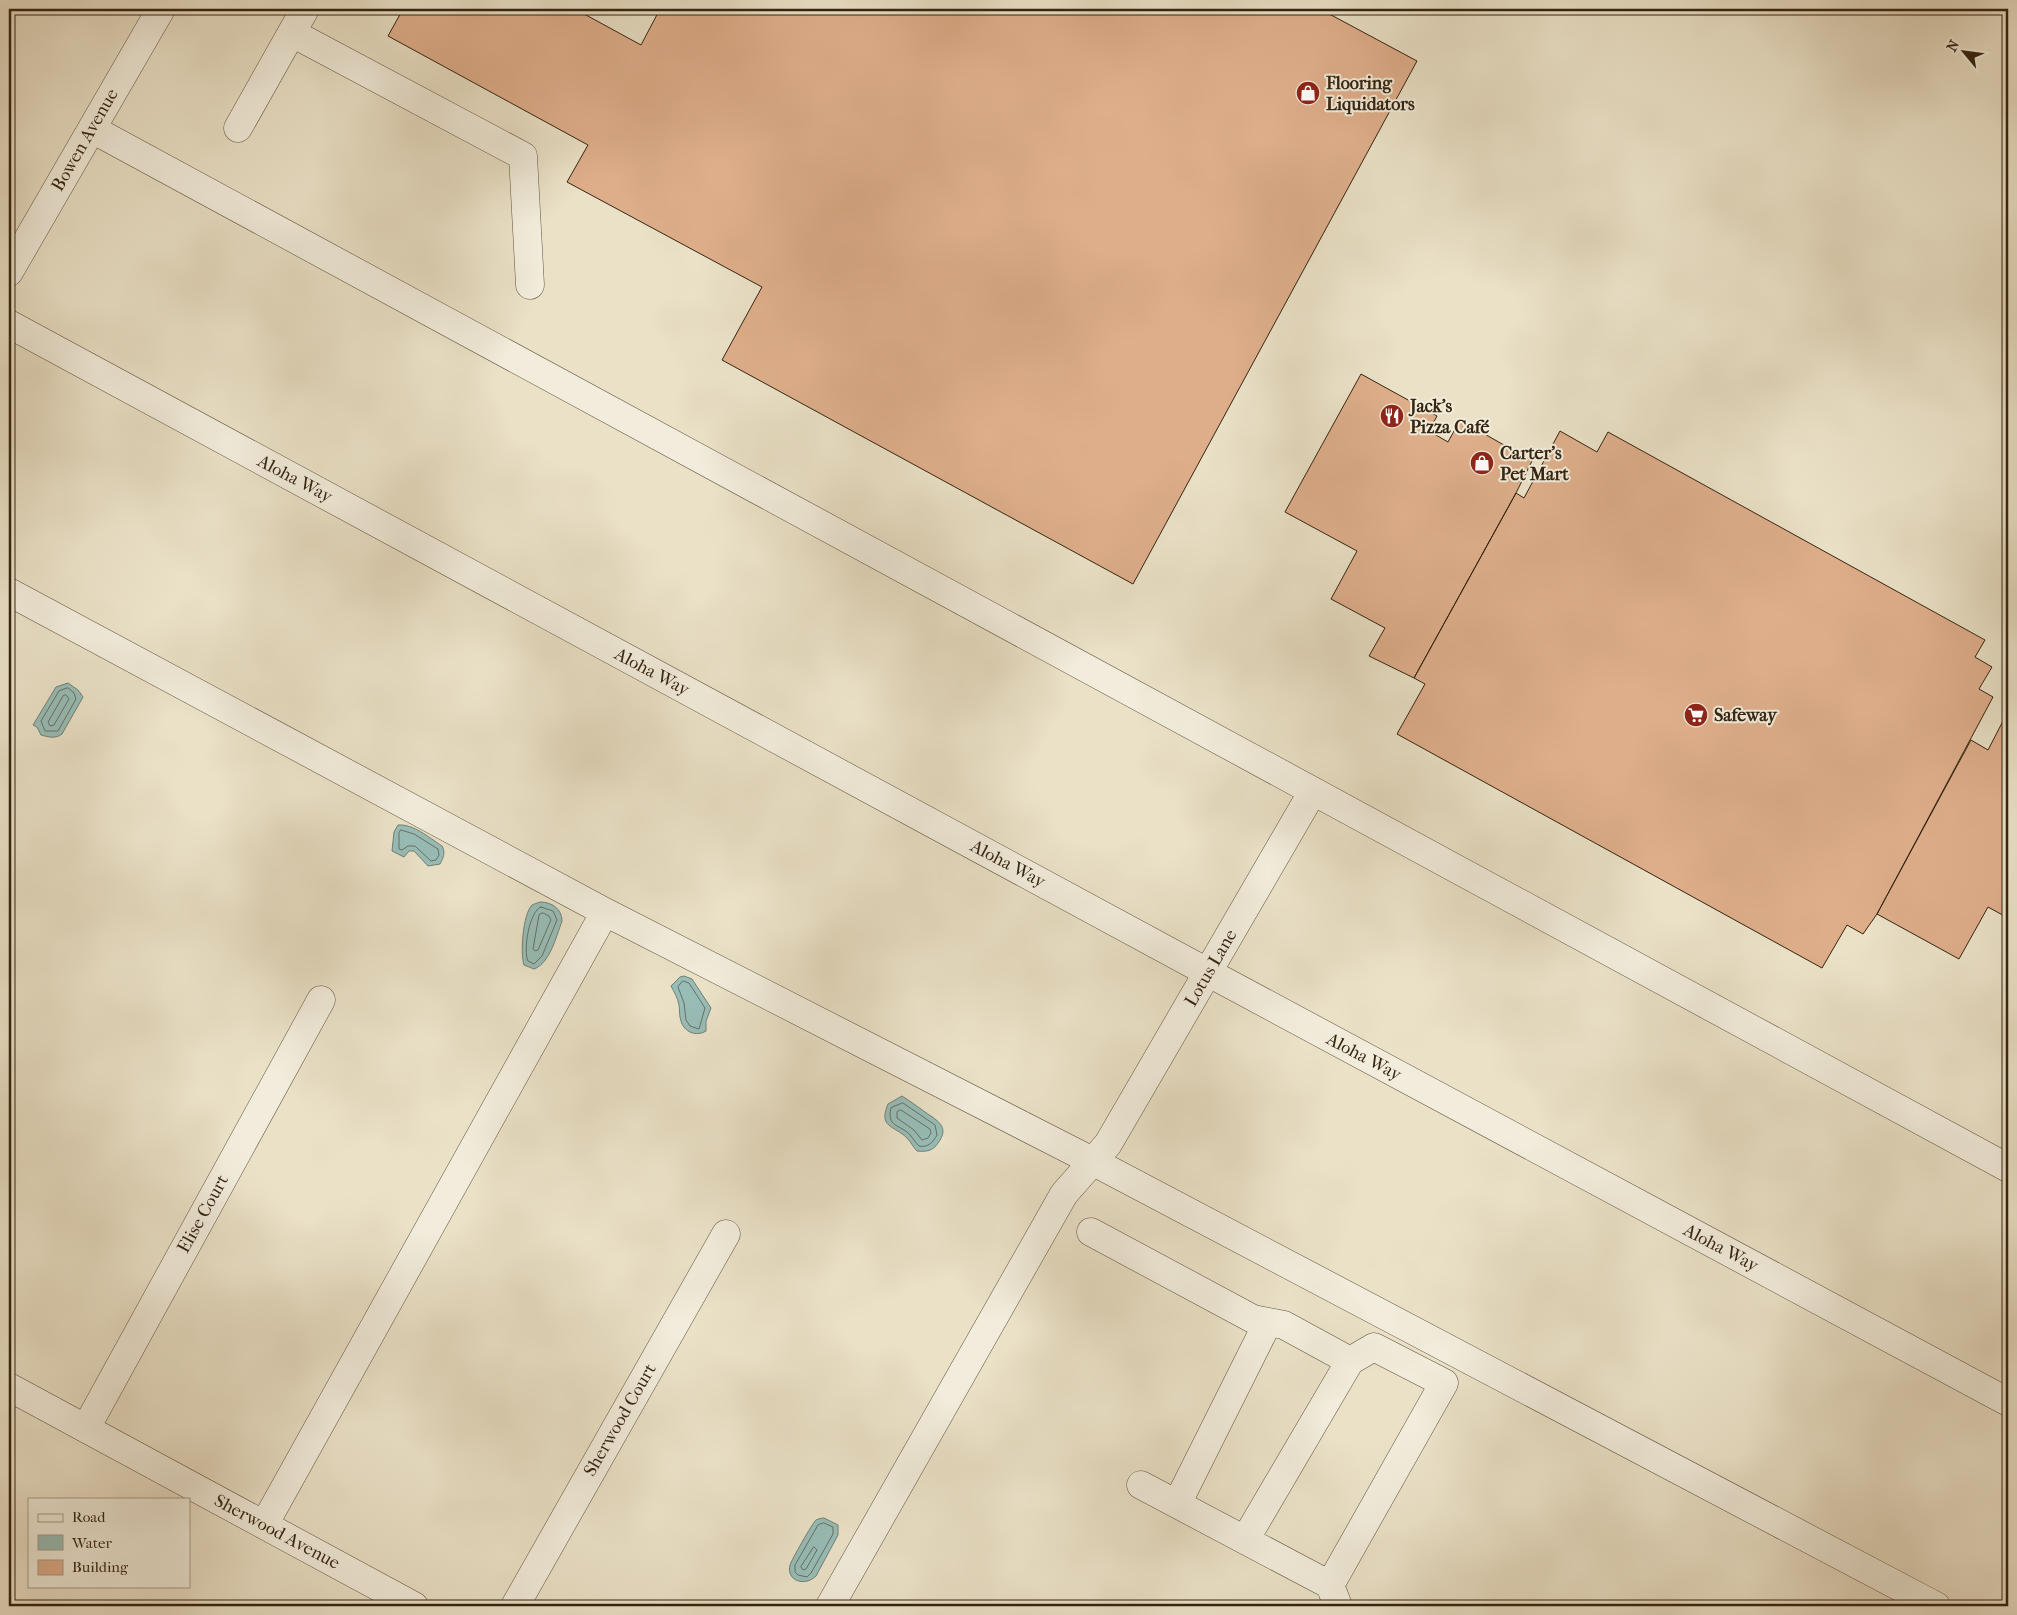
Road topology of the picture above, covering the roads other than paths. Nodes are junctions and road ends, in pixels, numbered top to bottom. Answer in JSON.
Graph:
{"nodes":[{"id":1,"x":162,"y":9,"type":"edge"},
{"id":2,"x":305,"y":9,"type":"edge"},
{"id":3,"x":292,"y":33,"type":"junction"},
{"id":4,"x":238,"y":128,"type":"dead end"},
{"id":5,"x":92,"y":129,"type":"junction"},
{"id":6,"x":9,"y":272,"type":"edge"},
{"id":7,"x":530,"y":285,"type":"dead end"},
{"id":8,"x":9,"y":324,"type":"edge"},
{"id":9,"x":9,"y":592,"type":"edge"},
{"id":10,"x":1313,"y":791,"type":"junction"},
{"id":11,"x":605,"y":912,"type":"junction"},
{"id":12,"x":1209,"y":973,"type":"junction"},
{"id":13,"x":321,"y":1000,"type":"dead end"},
{"id":14,"x":1101,"y":1153,"type":"junction"},
{"id":15,"x":2008,"y":1168,"type":"edge"},
{"id":16,"x":1091,"y":1232,"type":"dead end"},
{"id":17,"x":726,"y":1234,"type":"dead end"},
{"id":18,"x":1268,"y":1322,"type":"junction"},
{"id":19,"x":1350,"y":1361,"type":"junction"},
{"id":20,"x":9,"y":1387,"type":"edge"},
{"id":21,"x":2008,"y":1402,"type":"edge"},
{"id":22,"x":86,"y":1428,"type":"junction"},
{"id":23,"x":1141,"y":1485,"type":"dead end"},
{"id":24,"x":1177,"y":1504,"type":"junction"},
{"id":25,"x":264,"y":1526,"type":"junction"},
{"id":26,"x":1245,"y":1540,"type":"junction"},
{"id":27,"x":1334,"y":1596,"type":"edge"},
{"id":28,"x":414,"y":1606,"type":"edge"},
{"id":29,"x":515,"y":1606,"type":"edge"},
{"id":30,"x":830,"y":1606,"type":"edge"},
{"id":31,"x":1936,"y":1606,"type":"edge"}],
"edges":[{"from":1,"to":5,"type":"street","name":"Bowen Avenue"},
{"from":2,"to":3,"type":"street"},
{"from":3,"to":4,"type":"street"},
{"from":3,"to":7,"type":"street"},
{"from":5,"to":6,"type":"street","name":"Bowen Avenue"},
{"from":5,"to":10,"type":"street"},
{"from":8,"to":12,"type":"street","name":"Aloha Way"},
{"from":9,"to":11,"type":"street"},
{"from":10,"to":12,"type":"street","name":"Lotus Lane"},
{"from":10,"to":15,"type":"street"},
{"from":11,"to":14,"type":"street"},
{"from":11,"to":25,"type":"street"},
{"from":12,"to":14,"type":"street","name":"Lotus Lane"},
{"from":12,"to":21,"type":"street","name":"Aloha Way"},
{"from":13,"to":22,"type":"street","name":"Elise Court"},
{"from":14,"to":30,"type":"street","name":"Lotus Lane"},
{"from":14,"to":31,"type":"street"},
{"from":16,"to":18,"type":"street"},
{"from":17,"to":29,"type":"street","name":"Sherwood Court"},
{"from":18,"to":19,"type":"street"},
{"from":18,"to":24,"type":"street"},
{"from":19,"to":26,"type":"street"},
{"from":19,"to":27,"type":"street"},
{"from":20,"to":22,"type":"street","name":"Sherwood Avenue"},
{"from":22,"to":25,"type":"street","name":"Sherwood Avenue"},
{"from":23,"to":24,"type":"street"},
{"from":24,"to":26,"type":"street"},
{"from":25,"to":28,"type":"street","name":"Sherwood Avenue"},
{"from":26,"to":27,"type":"street"}]}
